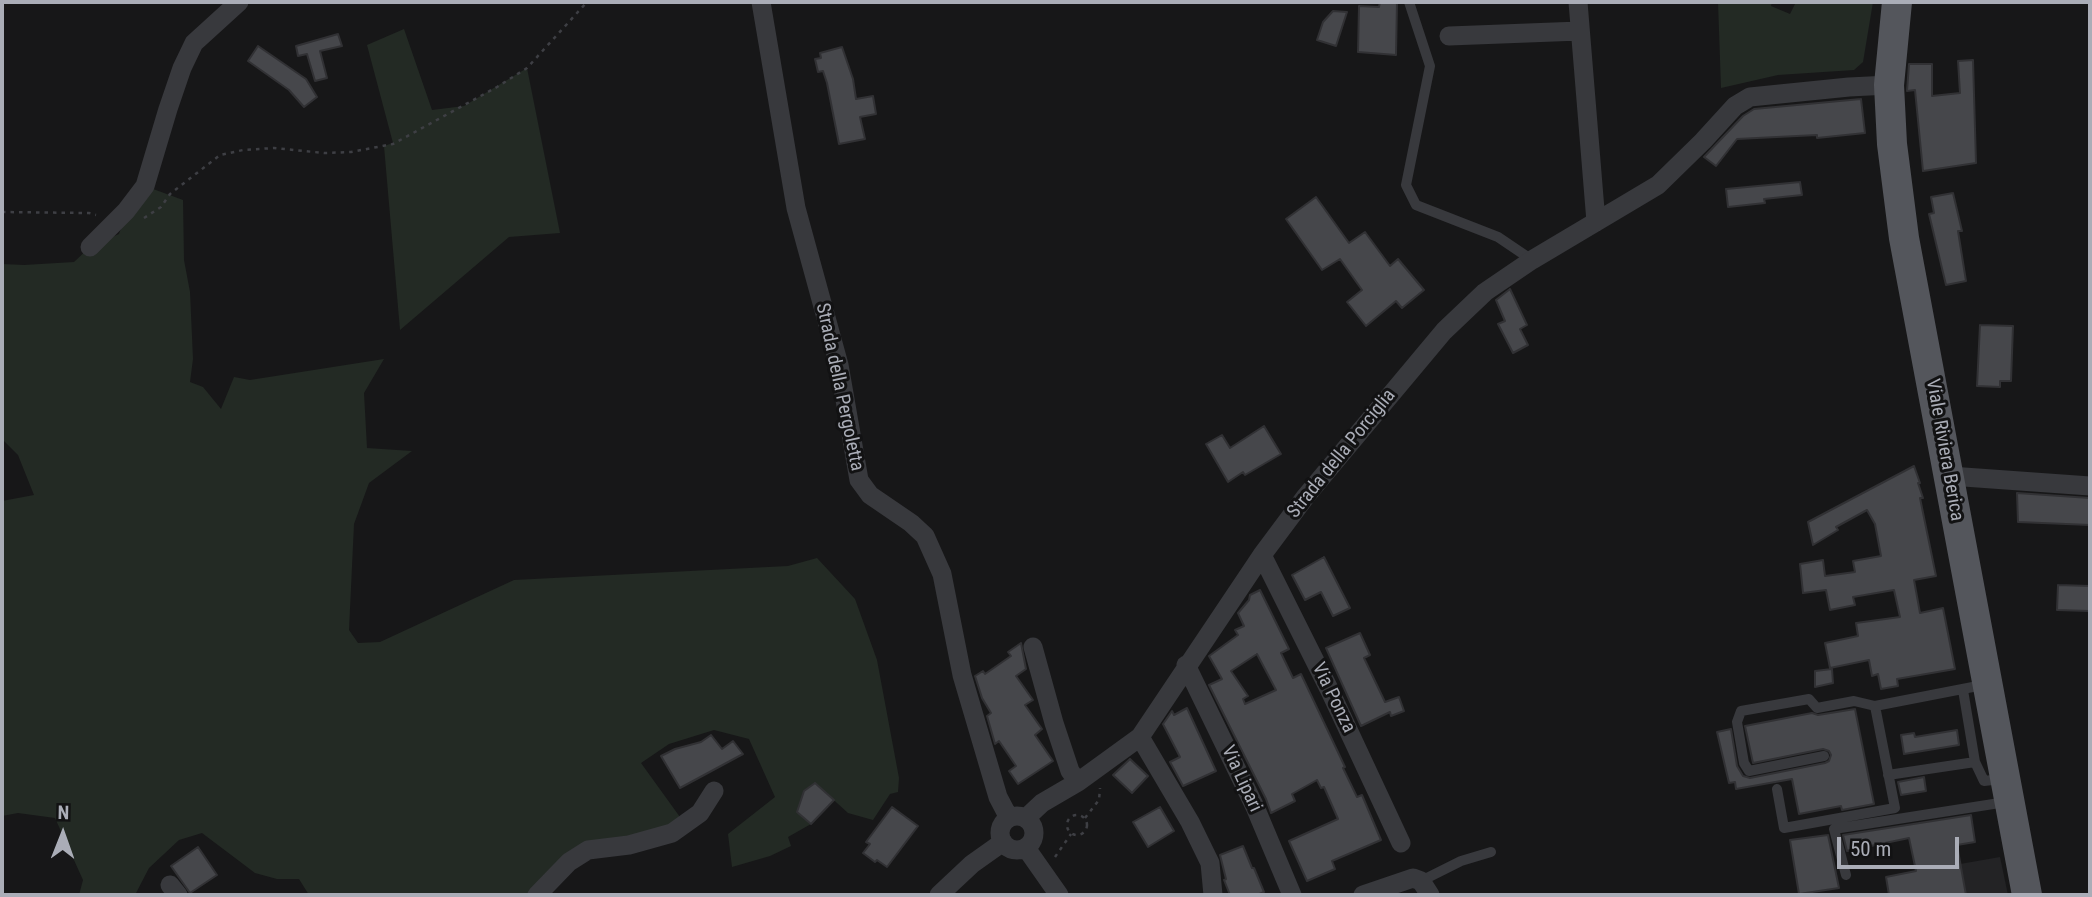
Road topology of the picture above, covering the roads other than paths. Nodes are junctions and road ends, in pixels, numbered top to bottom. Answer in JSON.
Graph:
{"nodes":[{"id":1,"x":239,"y":2,"type":"edge"},
{"id":2,"x":761,"y":2,"type":"edge"},
{"id":3,"x":1409,"y":2,"type":"edge"},
{"id":4,"x":1578,"y":2,"type":"edge"},
{"id":5,"x":1897,"y":2,"type":"edge"},
{"id":6,"x":1580,"y":31,"type":"junction"},
{"id":7,"x":1449,"y":36,"type":"dead end"},
{"id":8,"x":1889,"y":85,"type":"junction"},
{"id":9,"x":1596,"y":222,"type":"junction"},
{"id":10,"x":90,"y":247,"type":"dead end"},
{"id":11,"x":1532,"y":260,"type":"junction"},
{"id":12,"x":1950,"y":476,"type":"junction"},
{"id":13,"x":2090,"y":486,"type":"edge"},
{"id":14,"x":1262,"y":555,"type":"junction"},
{"id":15,"x":1034,"y":647,"type":"dead end"},
{"id":16,"x":1186,"y":665,"type":"junction"},
{"id":17,"x":1975,"y":687,"type":"junction"},
{"id":18,"x":1875,"y":706,"type":"junction"},
{"id":19,"x":1140,"y":737,"type":"junction"},
{"id":20,"x":1824,"y":756,"type":"dead end"},
{"id":21,"x":1975,"y":762,"type":"junction"},
{"id":22,"x":1888,"y":775,"type":"junction"},
{"id":23,"x":1085,"y":776,"type":"junction"},
{"id":24,"x":1777,"y":789,"type":"dead end"},
{"id":25,"x":2008,"y":790,"type":"junction"},
{"id":26,"x":714,"y":791,"type":"dead end"},
{"id":27,"x":1017,"y":818,"type":"junction"},
{"id":28,"x":1003,"y":842,"type":"junction"},
{"id":29,"x":1401,"y":843,"type":"dead end"},
{"id":30,"x":1026,"y":848,"type":"junction"},
{"id":31,"x":1491,"y":852,"type":"dead end"},
{"id":32,"x":1846,"y":875,"type":"dead end"},
{"id":33,"x":1426,"y":888,"type":"edge"},
{"id":34,"x":537,"y":895,"type":"edge"},
{"id":35,"x":939,"y":895,"type":"edge"},
{"id":36,"x":1059,"y":895,"type":"edge"},
{"id":37,"x":1213,"y":895,"type":"edge"},
{"id":38,"x":1292,"y":895,"type":"edge"},
{"id":39,"x":1363,"y":895,"type":"edge"},
{"id":40,"x":2026,"y":895,"type":"edge"}],
"edges":[{"from":1,"to":10,"type":"street"},
{"from":2,"to":27,"type":"street","name":"Strada della Pergoletta"},
{"from":3,"to":11,"type":"lane"},
{"from":4,"to":6,"type":"street"},
{"from":5,"to":8,"type":"main road","name":"Viale Riviera Berica"},
{"from":6,"to":7,"type":"street"},
{"from":6,"to":9,"type":"street"},
{"from":8,"to":9,"type":"street","name":"Strada della Porciglia"},
{"from":8,"to":12,"type":"main road","name":"Viale Riviera Berica"},
{"from":9,"to":11,"type":"street","name":"Strada della Porciglia"},
{"from":11,"to":14,"type":"street","name":"Strada della Porciglia"},
{"from":12,"to":13,"type":"street"},
{"from":12,"to":17,"type":"main road","name":"Viale Riviera Berica"},
{"from":14,"to":16,"type":"street","name":"Strada della Porciglia"},
{"from":14,"to":29,"type":"street","name":"Via Ponza"},
{"from":15,"to":23,"type":"street"},
{"from":16,"to":19,"type":"street","name":"Strada della Porciglia"},
{"from":16,"to":38,"type":"street","name":"Via Lipari"},
{"from":17,"to":18,"type":"lane"},
{"from":17,"to":21,"type":"lane"},
{"from":17,"to":25,"type":"main road","name":"Viale Riviera Berica"},
{"from":18,"to":20,"type":"lane"},
{"from":18,"to":22,"type":"lane"},
{"from":19,"to":23,"type":"street","name":"Strada della Porciglia"},
{"from":19,"to":37,"type":"street"},
{"from":21,"to":22,"type":"lane"},
{"from":21,"to":25,"type":"lane"},
{"from":22,"to":24,"type":"lane"},
{"from":23,"to":27,"type":"street","name":"Strada della Porciglia"},
{"from":25,"to":32,"type":"lane"},
{"from":25,"to":40,"type":"main road","name":"Viale Riviera Berica"},
{"from":26,"to":34,"type":"street"},
{"from":27,"to":28,"type":"street"},
{"from":27,"to":30,"type":"street"},
{"from":28,"to":30,"type":"street"},
{"from":28,"to":35,"type":"street"},
{"from":30,"to":36,"type":"street"},
{"from":31,"to":33,"type":"lane"},
{"from":33,"to":39,"type":"street"}]}
